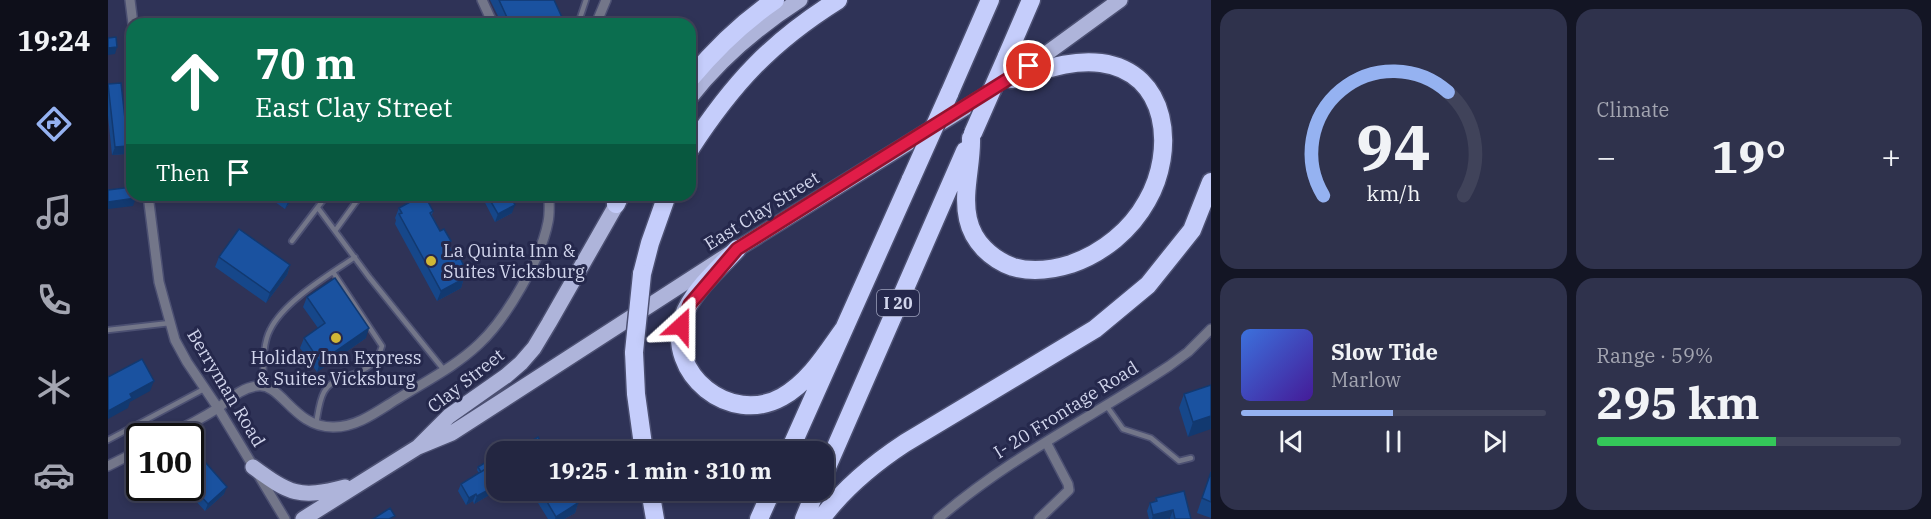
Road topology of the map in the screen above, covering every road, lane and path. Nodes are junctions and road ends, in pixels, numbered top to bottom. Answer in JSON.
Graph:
{"nodes":[{"id":1,"x":130,"y":0,"type":"edge"},
{"id":2,"x":482,"y":0,"type":"edge"},
{"id":3,"x":586,"y":0,"type":"edge"},
{"id":4,"x":606,"y":0,"type":"edge"},
{"id":5,"x":775,"y":0,"type":"edge"},
{"id":6,"x":800,"y":0,"type":"edge"},
{"id":7,"x":838,"y":0,"type":"edge"},
{"id":8,"x":990,"y":0,"type":"edge"},
{"id":9,"x":1031,"y":0,"type":"edge"},
{"id":10,"x":1120,"y":0,"type":"edge"},
{"id":11,"x":132,"y":18,"type":"edge"},
{"id":12,"x":490,"y":18,"type":"edge"},
{"id":13,"x":580,"y":18,"type":"edge"},
{"id":14,"x":598,"y":18,"type":"edge"},
{"id":15,"x":696,"y":72,"type":"edge"},
{"id":16,"x":1012,"y":79,"type":"junction"},
{"id":17,"x":696,"y":90,"type":"edge"},
{"id":18,"x":972,"y":135,"type":"junction"},
{"id":19,"x":696,"y":140,"type":"edge"},
{"id":20,"x":1211,"y":182,"type":"edge"},
{"id":21,"x":149,"y":201,"type":"edge"},
{"id":22,"x":323,"y":201,"type":"edge"},
{"id":23,"x":357,"y":201,"type":"edge"},
{"id":24,"x":549,"y":201,"type":"edge"},
{"id":25,"x":617,"y":201,"type":"edge"},
{"id":26,"x":665,"y":201,"type":"edge"},
{"id":27,"x":318,"y":208,"type":"junction"},
{"id":28,"x":335,"y":231,"type":"junction"},
{"id":29,"x":292,"y":241,"type":"dead end"},
{"id":30,"x":737,"y":249,"type":"junction"},
{"id":31,"x":355,"y":257,"type":"junction"},
{"id":32,"x":333,"y":272,"type":"junction"},
{"id":33,"x":170,"y":323,"type":"junction"},
{"id":34,"x":1211,"y":329,"type":"edge"},
{"id":35,"x":108,"y":330,"type":"edge"},
{"id":36,"x":843,"y":330,"type":"junction"},
{"id":37,"x":444,"y":370,"type":"junction"},
{"id":38,"x":263,"y":385,"type":"junction"},
{"id":39,"x":204,"y":388,"type":"junction"},
{"id":40,"x":1106,"y":405,"type":"junction"},
{"id":41,"x":218,"y":408,"type":"junction"},
{"id":42,"x":190,"y":423,"type":"edge"},
{"id":43,"x":316,"y":424,"type":"junction"},
{"id":44,"x":108,"y":440,"type":"edge"},
{"id":45,"x":642,"y":441,"type":"edge"},
{"id":46,"x":794,"y":441,"type":"edge"},
{"id":47,"x":1046,"y":442,"type":"junction"},
{"id":48,"x":418,"y":447,"type":"junction"},
{"id":49,"x":834,"y":451,"type":"edge"},
{"id":50,"x":126,"y":457,"type":"edge"},
{"id":51,"x":1191,"y":458,"type":"dead end"},
{"id":52,"x":108,"y":466,"type":"edge"},
{"id":53,"x":253,"y":467,"type":"junction"},
{"id":54,"x":362,"y":482,"type":"junction"},
{"id":55,"x":653,"y":501,"type":"edge"},
{"id":56,"x":766,"y":501,"type":"edge"},
{"id":57,"x":811,"y":501,"type":"edge"},
{"id":58,"x":285,"y":519,"type":"edge"},
{"id":59,"x":303,"y":519,"type":"edge"},
{"id":60,"x":655,"y":519,"type":"edge"},
{"id":61,"x":759,"y":519,"type":"edge"},
{"id":62,"x":804,"y":519,"type":"edge"},
{"id":63,"x":821,"y":519,"type":"edge"},
{"id":64,"x":938,"y":519,"type":"edge"},
{"id":65,"x":1039,"y":519,"type":"edge"}],
"edges":[{"from":1,"to":11,"type":"street"},
{"from":2,"to":12,"type":"street"},
{"from":3,"to":13,"type":"lane"},
{"from":4,"to":14,"type":"street"},
{"from":5,"to":15,"type":"highway"},
{"from":6,"to":17,"type":"main road"},
{"from":7,"to":19,"type":"highway"},
{"from":8,"to":36,"type":"highway","number":"I 20","bridge":true},
{"from":9,"to":18,"type":"highway","number":"I 20","bridge":true},
{"from":10,"to":16,"type":"main road","name":"East Clay Street"},
{"from":16,"to":18,"type":"highway"},
{"from":16,"to":30,"type":"main road","name":"East Clay Street"},
{"from":18,"to":49,"type":"highway","number":"I 20"},
{"from":20,"to":63,"type":"highway"},
{"from":21,"to":33,"type":"street","name":"Berryman Road"},
{"from":22,"to":27,"type":"lane"},
{"from":23,"to":28,"type":"lane"},
{"from":24,"to":37,"type":"street"},
{"from":25,"to":48,"type":"main road","name":"Clay Street"},
{"from":26,"to":45,"type":"highway","bridge":true},
{"from":27,"to":28,"type":"lane"},
{"from":27,"to":29,"type":"lane"},
{"from":28,"to":31,"type":"lane"},
{"from":30,"to":36,"type":"highway"},
{"from":30,"to":48,"type":"main road","name":"East Clay Street"},
{"from":31,"to":32,"type":"lane"},
{"from":31,"to":37,"type":"lane"},
{"from":32,"to":38,"type":"lane"},
{"from":32,"to":43,"type":"lane"},
{"from":33,"to":35,"type":"lane"},
{"from":33,"to":39,"type":"street","name":"Berryman Road"},
{"from":34,"to":40,"type":"street","name":"I- 20 Frontage Road"},
{"from":36,"to":46,"type":"highway","number":"I 20"},
{"from":37,"to":43,"type":"street"},
{"from":38,"to":41,"type":"street"},
{"from":38,"to":43,"type":"street"},
{"from":39,"to":41,"type":"street","name":"Berryman Road"},
{"from":39,"to":44,"type":"lane"},
{"from":40,"to":47,"type":"street","name":"I- 20 Frontage Road"},
{"from":40,"to":51,"type":"lane"},
{"from":41,"to":42,"type":"street"},
{"from":41,"to":53,"type":"street","name":"Berryman Road"},
{"from":47,"to":64,"type":"street","name":"I- 20 Frontage Road"},
{"from":47,"to":65,"type":"street"},
{"from":48,"to":54,"type":"main road","name":"Clay Street"},
{"from":50,"to":52,"type":"street"},
{"from":53,"to":54,"type":"main road"},
{"from":53,"to":58,"type":"street","name":"Berryman Road"},
{"from":54,"to":59,"type":"main road","name":"Clay Street"},
{"from":55,"to":60,"type":"highway"},
{"from":56,"to":61,"type":"highway"},
{"from":57,"to":62,"type":"highway"}]}
